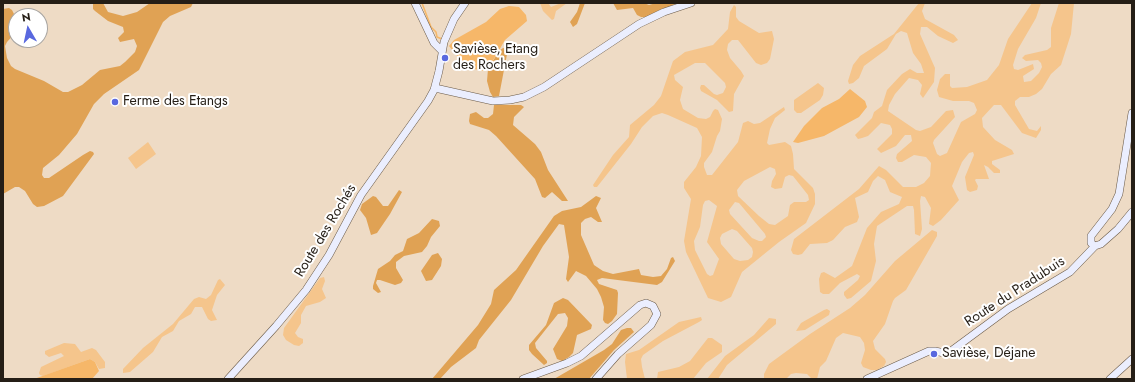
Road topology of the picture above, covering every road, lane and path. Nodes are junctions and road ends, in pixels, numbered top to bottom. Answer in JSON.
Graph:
{"nodes":[{"id":1,"x":415,"y":3,"type":"edge"},
{"id":2,"x":465,"y":3,"type":"edge"},
{"id":3,"x":691,"y":3,"type":"edge"},
{"id":4,"x":441,"y":50,"type":"junction"},
{"id":5,"x":435,"y":88,"type":"junction"},
{"id":6,"x":1132,"y":113,"type":"edge"},
{"id":7,"x":1132,"y":212,"type":"edge"},
{"id":8,"x":1095,"y":246,"type":"junction"},
{"id":9,"x":1132,"y":358,"type":"edge"},
{"id":10,"x":228,"y":379,"type":"edge"},
{"id":11,"x":523,"y":379,"type":"edge"},
{"id":12,"x":596,"y":379,"type":"edge"},
{"id":13,"x":867,"y":379,"type":"edge"},
{"id":14,"x":1110,"y":379,"type":"edge"}],
"edges":[{"from":1,"to":4,"type":"street"},
{"from":2,"to":4,"type":"street","name":"Route des Rochés"},
{"from":3,"to":5,"type":"street"},
{"from":4,"to":5,"type":"street","name":"Route des Rochés"},
{"from":5,"to":10,"type":"street","name":"Route des Rochés"},
{"from":6,"to":8,"type":"street"},
{"from":7,"to":8,"type":"street","name":"Route du Pradubuis"},
{"from":8,"to":13,"type":"street","name":"Route du Pradubuis"},
{"from":9,"to":14,"type":"street"},
{"from":11,"to":12,"type":"street"}]}
